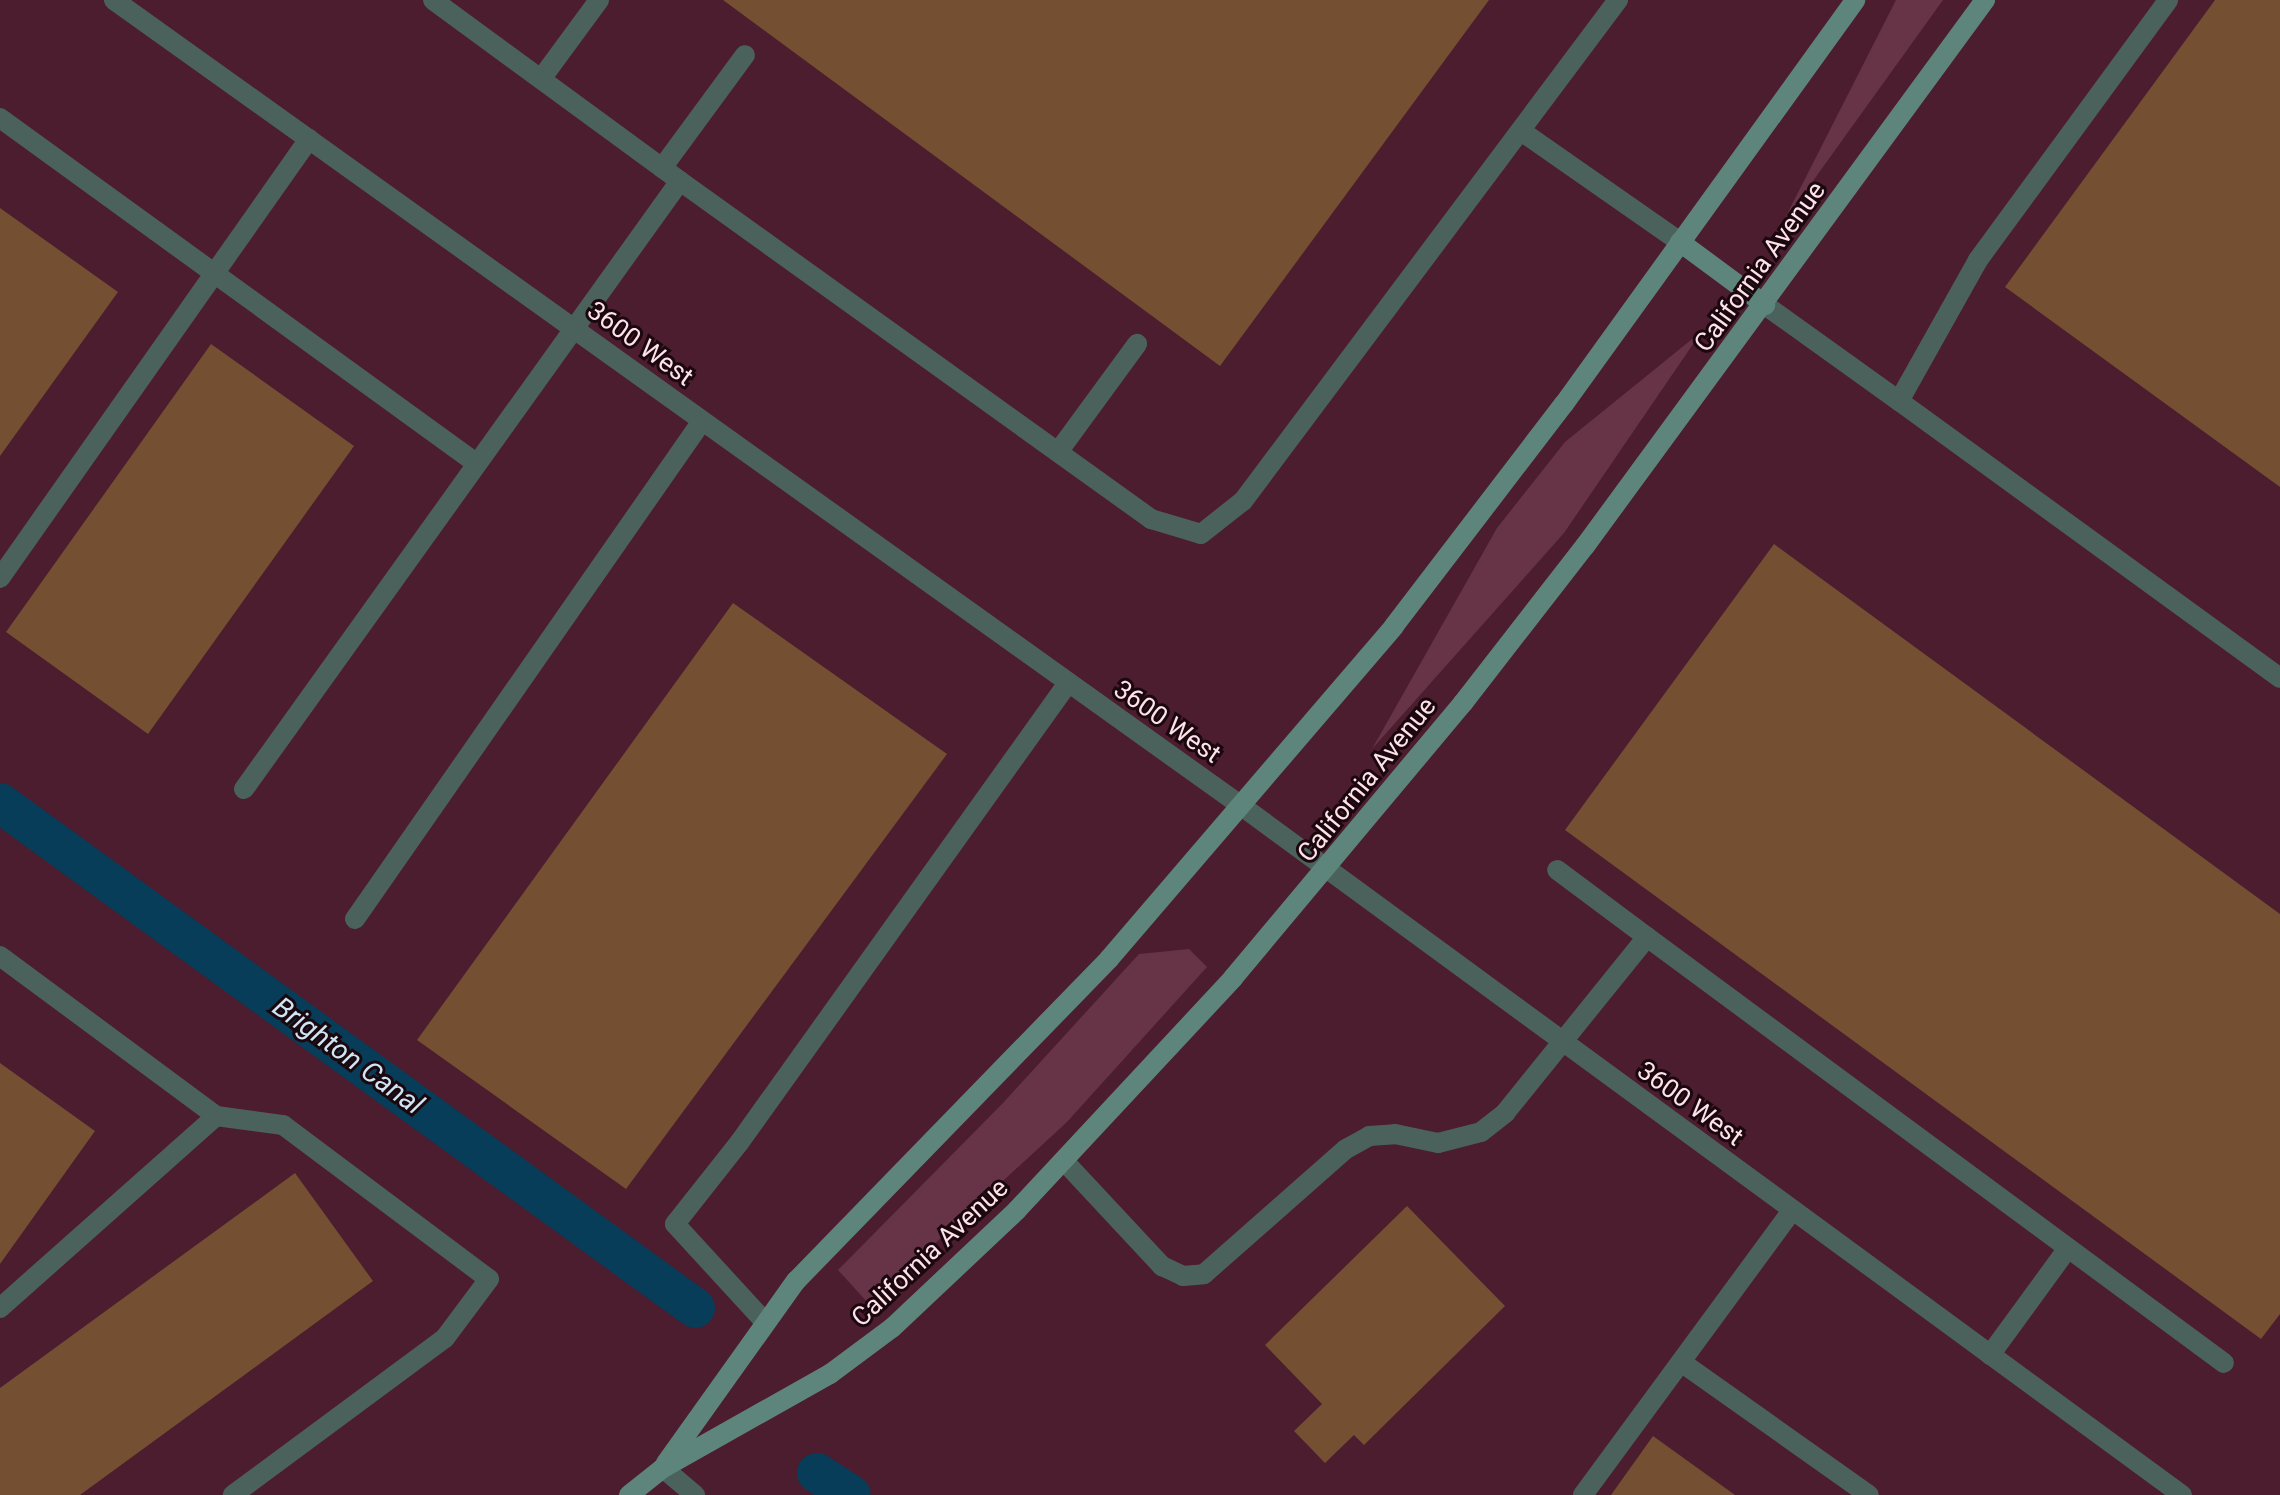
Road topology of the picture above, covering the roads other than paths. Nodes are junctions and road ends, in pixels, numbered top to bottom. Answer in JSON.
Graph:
{"nodes":[{"id":1,"x":114,"y":0,"type":"edge"},
{"id":2,"x":433,"y":0,"type":"edge"},
{"id":3,"x":599,"y":0,"type":"edge"},
{"id":4,"x":1618,"y":0,"type":"edge"},
{"id":5,"x":1855,"y":0,"type":"edge"},
{"id":6,"x":1985,"y":0,"type":"edge"},
{"id":7,"x":2168,"y":0,"type":"edge"},
{"id":8,"x":745,"y":55,"type":"dead end"},
{"id":9,"x":541,"y":79,"type":"junction"},
{"id":10,"x":0,"y":118,"type":"edge"},
{"id":11,"x":1521,"y":131,"type":"junction"},
{"id":12,"x":309,"y":139,"type":"junction"},
{"id":13,"x":662,"y":168,"type":"junction"},
{"id":14,"x":680,"y":181,"type":"junction"},
{"id":15,"x":1680,"y":242,"type":"junction"},
{"id":16,"x":217,"y":271,"type":"junction"},
{"id":17,"x":1765,"y":305,"type":"junction"},
{"id":18,"x":572,"y":328,"type":"junction"},
{"id":19,"x":1137,"y":344,"type":"dead end"},
{"id":20,"x":1899,"y":401,"type":"junction"},
{"id":21,"x":702,"y":421,"type":"junction"},
{"id":22,"x":1058,"y":452,"type":"junction"},
{"id":23,"x":476,"y":463,"type":"junction"},
{"id":24,"x":0,"y":578,"type":"edge"},
{"id":25,"x":2280,"y":678,"type":"edge"},
{"id":26,"x":1068,"y":683,"type":"junction"},
{"id":27,"x":244,"y":789,"type":"dead end"},
{"id":28,"x":1243,"y":807,"type":"junction"},
{"id":29,"x":1327,"y":870,"type":"junction"},
{"id":30,"x":1557,"y":870,"type":"dead end"},
{"id":31,"x":355,"y":919,"type":"dead end"},
{"id":32,"x":1647,"y":937,"type":"junction"},
{"id":33,"x":0,"y":956,"type":"edge"},
{"id":34,"x":1559,"y":1041,"type":"junction"},
{"id":35,"x":216,"y":1116,"type":"junction"},
{"id":36,"x":1064,"y":1161,"type":"junction"},
{"id":37,"x":1792,"y":1211,"type":"junction"},
{"id":38,"x":2068,"y":1248,"type":"junction"},
{"id":39,"x":0,"y":1308,"type":"edge"},
{"id":40,"x":765,"y":1322,"type":"junction"},
{"id":41,"x":1990,"y":1355,"type":"junction"},
{"id":42,"x":1681,"y":1362,"type":"junction"},
{"id":43,"x":2224,"y":1363,"type":"dead end"},
{"id":44,"x":663,"y":1468,"type":"junction"},
{"id":45,"x":233,"y":1495,"type":"edge"},
{"id":46,"x":629,"y":1495,"type":"edge"},
{"id":47,"x":695,"y":1495,"type":"edge"},
{"id":48,"x":1583,"y":1495,"type":"edge"},
{"id":49,"x":1869,"y":1495,"type":"edge"},
{"id":50,"x":2182,"y":1495,"type":"edge"}],
"edges":[{"from":1,"to":12,"type":"street","name":"3600 West"},
{"from":2,"to":9,"type":"street"},
{"from":3,"to":9,"type":"street"},
{"from":4,"to":11,"type":"street"},
{"from":5,"to":15,"type":"main road","name":"California Avenue"},
{"from":6,"to":17,"type":"main road","name":"California Avenue"},
{"from":7,"to":20,"type":"street"},
{"from":8,"to":13,"type":"street"},
{"from":9,"to":13,"type":"street"},
{"from":10,"to":16,"type":"street"},
{"from":11,"to":15,"type":"street"},
{"from":11,"to":22,"type":"street"},
{"from":12,"to":16,"type":"street"},
{"from":12,"to":18,"type":"street","name":"3600 West"},
{"from":13,"to":14,"type":"street"},
{"from":14,"to":18,"type":"street"},
{"from":14,"to":22,"type":"street"},
{"from":15,"to":17,"type":"main road"},
{"from":15,"to":28,"type":"main road","name":"California Avenue"},
{"from":16,"to":23,"type":"street"},
{"from":16,"to":24,"type":"street"},
{"from":17,"to":20,"type":"street"},
{"from":17,"to":29,"type":"main road","name":"California Avenue"},
{"from":18,"to":21,"type":"street","name":"3600 West"},
{"from":18,"to":23,"type":"street"},
{"from":19,"to":22,"type":"street"},
{"from":20,"to":25,"type":"street"},
{"from":21,"to":26,"type":"street","name":"3600 West"},
{"from":21,"to":31,"type":"street"},
{"from":23,"to":27,"type":"street"},
{"from":26,"to":28,"type":"street","name":"3600 West"},
{"from":26,"to":40,"type":"street"},
{"from":28,"to":29,"type":"street","name":"3600 West"},
{"from":28,"to":40,"type":"main road","name":"California Avenue"},
{"from":29,"to":34,"type":"street","name":"3600 West"},
{"from":29,"to":36,"type":"main road","name":"California Avenue"},
{"from":30,"to":32,"type":"street"},
{"from":32,"to":34,"type":"street"},
{"from":32,"to":38,"type":"street"},
{"from":33,"to":35,"type":"street"},
{"from":34,"to":36,"type":"street"},
{"from":34,"to":37,"type":"street","name":"3600 West"},
{"from":35,"to":39,"type":"street"},
{"from":35,"to":45,"type":"street"},
{"from":36,"to":44,"type":"main road","name":"California Avenue"},
{"from":37,"to":41,"type":"street","name":"3600 West"},
{"from":37,"to":42,"type":"street"},
{"from":38,"to":41,"type":"street"},
{"from":38,"to":43,"type":"street"},
{"from":40,"to":44,"type":"main road","name":"California Avenue"},
{"from":41,"to":50,"type":"street","name":"3600 West"},
{"from":42,"to":48,"type":"street"},
{"from":42,"to":49,"type":"street"},
{"from":44,"to":46,"type":"main road","name":"California Avenue"},
{"from":44,"to":47,"type":"street"}]}
